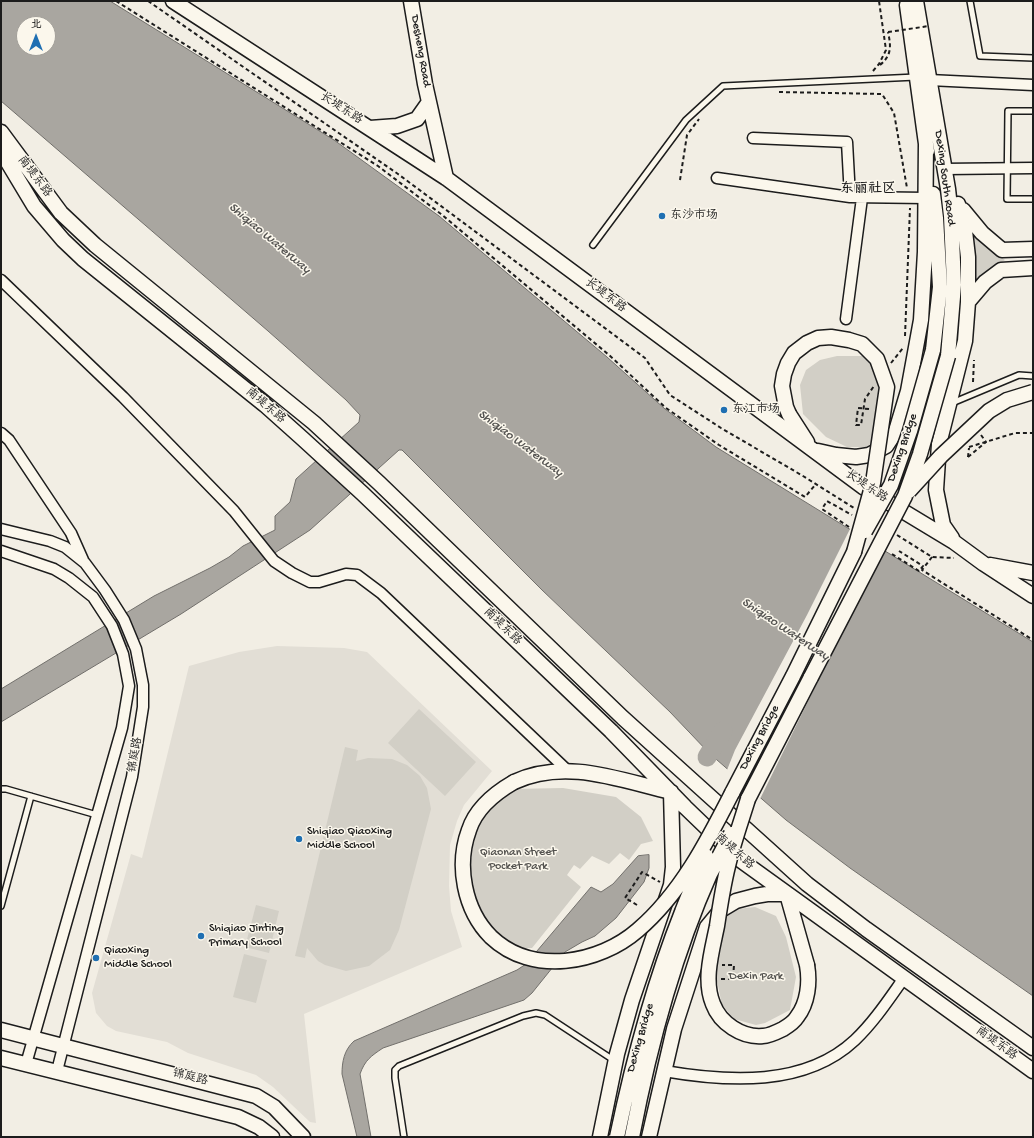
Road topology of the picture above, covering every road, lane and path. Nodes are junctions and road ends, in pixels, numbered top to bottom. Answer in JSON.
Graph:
{"nodes":[{"id":1,"x":116,"y":1,"type":"edge"},
{"id":2,"x":148,"y":1,"type":"edge"},
{"id":3,"x":174,"y":1,"type":"edge"},
{"id":4,"x":411,"y":1,"type":"edge"},
{"id":5,"x":879,"y":1,"type":"edge"},
{"id":6,"x":906,"y":1,"type":"edge"},
{"id":7,"x":916,"y":1,"type":"edge"},
{"id":8,"x":970,"y":1,"type":"edge"},
{"id":9,"x":928,"y":26,"type":"dead end"},
{"id":10,"x":1033,"y":58,"type":"edge"},
{"id":11,"x":878,"y":65,"type":"junction"},
{"id":12,"x":867,"y":71,"type":"dead end"},
{"id":13,"x":923,"y":78,"type":"junction"},
{"id":14,"x":1033,"y":85,"type":"edge"},
{"id":15,"x":429,"y":102,"type":"junction"},
{"id":16,"x":1033,"y":111,"type":"edge"},
{"id":17,"x":370,"y":128,"type":"junction"},
{"id":18,"x":1,"y":132,"type":"edge"},
{"id":19,"x":753,"y":138,"type":"dead end"},
{"id":20,"x":926,"y":143,"type":"junction"},
{"id":21,"x":1,"y":151,"type":"edge"},
{"id":22,"x":944,"y":168,"type":"junction"},
{"id":23,"x":1008,"y":168,"type":"junction"},
{"id":24,"x":1033,"y":168,"type":"edge"},
{"id":25,"x":446,"y":178,"type":"junction"},
{"id":26,"x":717,"y":178,"type":"dead end"},
{"id":27,"x":948,"y":189,"type":"junction"},
{"id":28,"x":850,"y":197,"type":"junction"},
{"id":29,"x":862,"y":198,"type":"junction"},
{"id":30,"x":926,"y":198,"type":"junction"},
{"id":31,"x":1033,"y":199,"type":"edge"},
{"id":32,"x":958,"y":204,"type":"junction"},
{"id":33,"x":593,"y":245,"type":"dead end"},
{"id":34,"x":1033,"y":249,"type":"edge"},
{"id":35,"x":1033,"y":268,"type":"edge"},
{"id":36,"x":1,"y":280,"type":"edge"},
{"id":37,"x":968,"y":302,"type":"junction"},
{"id":38,"x":846,"y":319,"type":"dead end"},
{"id":39,"x":933,"y":350,"type":"joint"},
{"id":40,"x":948,"y":356,"type":"joint"},
{"id":41,"x":974,"y":358,"type":"dead end"},
{"id":42,"x":1033,"y":376,"type":"edge"},
{"id":43,"x":973,"y":382,"type":"dead end"},
{"id":44,"x":1033,"y":392,"type":"edge"},
{"id":45,"x":865,"y":399,"type":"dead end"},
{"id":46,"x":949,"y":404,"type":"junction"},
{"id":47,"x":869,"y":409,"type":"dead end"},
{"id":48,"x":896,"y":431,"type":"junction"},
{"id":49,"x":1,"y":433,"type":"edge"},
{"id":50,"x":979,"y":433,"type":"dead end"},
{"id":51,"x":1033,"y":433,"type":"edge"},
{"id":52,"x":940,"y":441,"type":"junction"},
{"id":53,"x":969,"y":442,"type":"dead end"},
{"id":54,"x":964,"y":447,"type":"dead end"},
{"id":55,"x":969,"y":447,"type":"dead end"},
{"id":56,"x":813,"y":450,"type":"junction"},
{"id":57,"x":968,"y":457,"type":"dead end"},
{"id":58,"x":816,"y":484,"type":"junction"},
{"id":59,"x":905,"y":496,"type":"junction"},
{"id":60,"x":938,"y":503,"type":"junction"},
{"id":61,"x":854,"y":508,"type":"dead end"},
{"id":62,"x":852,"y":515,"type":"dead end"},
{"id":63,"x":911,"y":516,"type":"junction"},
{"id":64,"x":1,"y":529,"type":"edge"},
{"id":65,"x":854,"y":530,"type":"dead end"},
{"id":66,"x":893,"y":532,"type":"dead end"},
{"id":67,"x":954,"y":542,"type":"junction"},
{"id":68,"x":1,"y":551,"type":"edge"},
{"id":69,"x":899,"y":551,"type":"dead end"},
{"id":70,"x":854,"y":552,"type":"junction"},
{"id":71,"x":892,"y":554,"type":"dead end"},
{"id":72,"x":85,"y":563,"type":"junction"},
{"id":73,"x":984,"y":564,"type":"junction"},
{"id":74,"x":1033,"y":573,"type":"edge"},
{"id":75,"x":1033,"y":596,"type":"edge"},
{"id":76,"x":1033,"y":640,"type":"edge"},
{"id":77,"x":568,"y":771,"type":"junction"},
{"id":78,"x":1,"y":789,"type":"edge"},
{"id":79,"x":671,"y":792,"type":"junction"},
{"id":80,"x":732,"y":793,"type":"junction"},
{"id":81,"x":31,"y":796,"type":"junction"},
{"id":82,"x":748,"y":799,"type":"junction"},
{"id":83,"x":97,"y":815,"type":"junction"},
{"id":84,"x":661,"y":882,"type":"dead end"},
{"id":85,"x":787,"y":894,"type":"junction"},
{"id":86,"x":637,"y":905,"type":"dead end"},
{"id":87,"x":1,"y":906,"type":"edge"},
{"id":88,"x":719,"y":965,"type":"dead end"},
{"id":89,"x":904,"y":978,"type":"junction"},
{"id":90,"x":720,"y":979,"type":"dead end"},
{"id":91,"x":1,"y":1030,"type":"edge"},
{"id":92,"x":34,"y":1038,"type":"junction"},
{"id":93,"x":64,"y":1046,"type":"junction"},
{"id":94,"x":1033,"y":1048,"type":"edge"},
{"id":95,"x":1,"y":1058,"type":"edge"},
{"id":96,"x":615,"y":1062,"type":"junction"},
{"id":97,"x":26,"y":1064,"type":"junction"},
{"id":98,"x":57,"y":1071,"type":"junction"},
{"id":99,"x":664,"y":1071,"type":"junction"},
{"id":100,"x":1033,"y":1071,"type":"edge"},
{"id":101,"x":272,"y":1137,"type":"edge"},
{"id":102,"x":302,"y":1137,"type":"edge"},
{"id":103,"x":404,"y":1137,"type":"edge"},
{"id":104,"x":600,"y":1137,"type":"edge"},
{"id":105,"x":617,"y":1137,"type":"edge"},
{"id":106,"x":632,"y":1137,"type":"edge"},
{"id":107,"x":649,"y":1137,"type":"edge"}],
"edges":[{"from":1,"to":58,"type":"path"},
{"from":2,"to":58,"type":"path"},
{"from":3,"to":17,"type":"main road","name":"长堤东路"},
{"from":4,"to":15,"type":"main road","name":"Desheng Road"},
{"from":5,"to":11,"type":"path"},
{"from":6,"to":13,"type":"main road","name":"Dexing South Road"},
{"from":7,"to":13,"type":"main road","name":"Dexing South Road"},
{"from":8,"to":10,"type":"lane"},
{"from":9,"to":11,"type":"path","bridge":true},
{"from":11,"to":12,"type":"path"},
{"from":13,"to":14,"type":"street"},
{"from":13,"to":20,"type":"main road","name":"Dexing South Road"},
{"from":13,"to":22,"type":"main road","name":"Dexing South Road"},
{"from":13,"to":33,"type":"lane"},
{"from":15,"to":17,"type":"main road","name":"Desheng Road"},
{"from":15,"to":25,"type":"main road","name":"Desheng Road"},
{"from":16,"to":23,"type":"lane"},
{"from":17,"to":25,"type":"main road","name":"长堤东路"},
{"from":18,"to":94,"type":"main road","name":"南堤东路"},
{"from":19,"to":28,"type":"street"},
{"from":20,"to":30,"type":"main road"},
{"from":20,"to":39,"type":"main road","name":"Dexing South Road"},
{"from":21,"to":79,"type":"main road","name":"南堤东路"},
{"from":22,"to":23,"type":"street"},
{"from":22,"to":27,"type":"main road","name":"Dexing South Road"},
{"from":23,"to":24,"type":"street"},
{"from":23,"to":31,"type":"lane"},
{"from":25,"to":56,"type":"main road","name":"长堤东路"},
{"from":26,"to":28,"type":"street"},
{"from":27,"to":32,"type":"main road"},
{"from":27,"to":40,"type":"main road","name":"Dexing South Road"},
{"from":28,"to":29,"type":"street"},
{"from":29,"to":30,"type":"street"},
{"from":29,"to":38,"type":"street"},
{"from":30,"to":48,"type":"main road"},
{"from":32,"to":34,"type":"main road"},
{"from":32,"to":37,"type":"main road"},
{"from":35,"to":37,"type":"main road"},
{"from":36,"to":77,"type":"street"},
{"from":37,"to":46,"type":"main road"},
{"from":39,"to":70,"type":"main road","name":"Dexing Bridge","bridge":true},
{"from":40,"to":59,"type":"main road","name":"Dexing Bridge","bridge":true},
{"from":41,"to":43,"type":"path"},
{"from":42,"to":46,"type":"lane"},
{"from":44,"to":59,"type":"main road","bridge":true},
{"from":45,"to":47,"type":"path"},
{"from":46,"to":52,"type":"main road"},
{"from":48,"to":52,"type":"main road"},
{"from":48,"to":56,"type":"main road"},
{"from":49,"to":72,"type":"street"},
{"from":50,"to":57,"type":"path","bridge":true},
{"from":51,"to":55,"type":"path"},
{"from":52,"to":60,"type":"main road"},
{"from":53,"to":54,"type":"path"},
{"from":56,"to":63,"type":"main road","name":"长堤东路"},
{"from":56,"to":70,"type":"main road","bridge":true},
{"from":58,"to":61,"type":"path"},
{"from":59,"to":82,"type":"main road","name":"Dexing Bridge","bridge":true},
{"from":60,"to":63,"type":"main road"},
{"from":60,"to":67,"type":"main road"},
{"from":62,"to":65,"type":"path"},
{"from":63,"to":67,"type":"main road","name":"长堤东路"},
{"from":64,"to":72,"type":"street","name":"锦庭路"},
{"from":66,"to":76,"type":"path"},
{"from":67,"to":73,"type":"main road","name":"长堤东路"},
{"from":68,"to":83,"type":"street","name":"锦庭路"},
{"from":69,"to":71,"type":"path"},
{"from":70,"to":80,"type":"main road","name":"Dexing Bridge"},
{"from":72,"to":93,"type":"street","name":"锦庭路"},
{"from":73,"to":74,"type":"main road"},
{"from":73,"to":75,"type":"main road","name":"长堤东路"},
{"from":77,"to":79,"type":"main road"},
{"from":77,"to":80,"type":"main road","bridge":true},
{"from":78,"to":81,"type":"lane"},
{"from":79,"to":85,"type":"main road","name":"南堤东路"},
{"from":79,"to":96,"type":"main road"},
{"from":80,"to":105,"type":"main road","name":"Dexing Bridge","bridge":true},
{"from":81,"to":83,"type":"lane"},
{"from":81,"to":87,"type":"lane"},
{"from":82,"to":85,"type":"main road","bridge":true},
{"from":82,"to":106,"type":"main road","name":"Dexing Bridge","bridge":true},
{"from":83,"to":92,"type":"street","name":"锦庭路"},
{"from":84,"to":86,"type":"path"},
{"from":85,"to":89,"type":"main road","name":"南堤东路"},
{"from":85,"to":99,"type":"main road"},
{"from":88,"to":90,"type":"path"},
{"from":89,"to":99,"type":"street"},
{"from":89,"to":100,"type":"main road","name":"南堤东路"},
{"from":91,"to":92,"type":"main road"},
{"from":92,"to":93,"type":"main road","name":"锦庭路"},
{"from":92,"to":97,"type":"street","name":"锦庭路"},
{"from":93,"to":98,"type":"street","name":"锦庭路"},
{"from":93,"to":102,"type":"main road","name":"锦庭路"},
{"from":95,"to":97,"type":"main road"},
{"from":96,"to":103,"type":"lane"},
{"from":96,"to":104,"type":"main road"},
{"from":97,"to":98,"type":"main road","name":"锦庭路"},
{"from":98,"to":101,"type":"main road","name":"锦庭路"},
{"from":99,"to":107,"type":"main road"}]}
